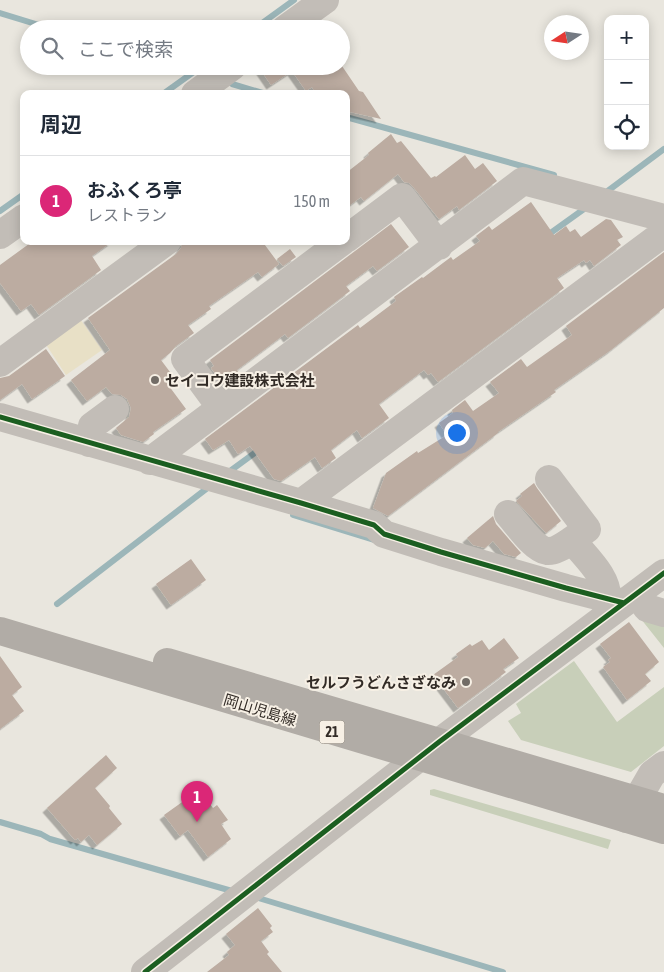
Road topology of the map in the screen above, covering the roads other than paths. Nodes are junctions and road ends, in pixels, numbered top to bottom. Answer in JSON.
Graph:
{"nodes":[{"id":1,"x":324,"y":0,"type":"edge"},
{"id":2,"x":297,"y":20,"type":"edge"},
{"id":3,"x":221,"y":75,"type":"edge"},
{"id":4,"x":200,"y":90,"type":"edge"},
{"id":5,"x":664,"y":218,"type":"edge"},
{"id":6,"x":20,"y":221,"type":"edge"},
{"id":7,"x":664,"y":233,"type":"edge"},
{"id":8,"x":0,"y":235,"type":"edge"},
{"id":9,"x":350,"y":236,"type":"edge"},
{"id":10,"x":162,"y":245,"type":"edge"},
{"id":11,"x":338,"y":245,"type":"edge"},
{"id":12,"x":438,"y":246,"type":"junction"},
{"id":13,"x":0,"y":363,"type":"edge"},
{"id":14,"x":221,"y":408,"type":"junction"},
{"id":15,"x":115,"y":409,"type":"dead end"},
{"id":16,"x":0,"y":417,"type":"edge"},
{"id":17,"x":89,"y":443,"type":"junction"},
{"id":18,"x":150,"y":460,"type":"junction"},
{"id":19,"x":549,"y":479,"type":"dead end"},
{"id":20,"x":301,"y":504,"type":"junction"},
{"id":21,"x":508,"y":514,"type":"dead end"},
{"id":22,"x":572,"y":540,"type":"junction"},
{"id":23,"x":664,"y":573,"type":"edge"},
{"id":24,"x":636,"y":603,"type":"edge"},
{"id":25,"x":0,"y":612,"type":"edge"},
{"id":26,"x":0,"y":631,"type":"edge"},
{"id":27,"x":429,"y":750,"type":"junction"},
{"id":28,"x":664,"y":765,"type":"edge"},
{"id":29,"x":664,"y":808,"type":"edge"},
{"id":30,"x":631,"y":809,"type":"junction"},
{"id":31,"x":664,"y":830,"type":"edge"},
{"id":32,"x":145,"y":972,"type":"edge"}],
"edges":[{"from":1,"to":2,"type":"street"},
{"from":3,"to":4,"type":"street"},
{"from":5,"to":12,"type":"street"},
{"from":6,"to":8,"type":"street"},
{"from":7,"to":20,"type":"street"},
{"from":9,"to":12,"type":"street"},
{"from":10,"to":13,"type":"street"},
{"from":11,"to":14,"type":"street"},
{"from":12,"to":14,"type":"street"},
{"from":14,"to":18,"type":"street"},
{"from":15,"to":17,"type":"street"},
{"from":16,"to":17,"type":"street"},
{"from":17,"to":18,"type":"street"},
{"from":18,"to":20,"type":"street"},
{"from":19,"to":22,"type":"street"},
{"from":20,"to":24,"type":"street"},
{"from":21,"to":22,"type":"street"},
{"from":22,"to":24,"type":"street"},
{"from":23,"to":24,"type":"street"},
{"from":24,"to":27,"type":"street"},
{"from":25,"to":27,"type":"main road","name":"岡山児島線","number":"21"},
{"from":26,"to":27,"type":"main road","name":"岡山児島線","number":"21"},
{"from":27,"to":30,"type":"main road","name":"岡山児島線","number":"21"},
{"from":27,"to":32,"type":"street"},
{"from":28,"to":30,"type":"street"},
{"from":29,"to":30,"type":"main road","name":"岡山児島線","number":"21"},
{"from":30,"to":31,"type":"main road","name":"岡山児島線","number":"21"}]}
